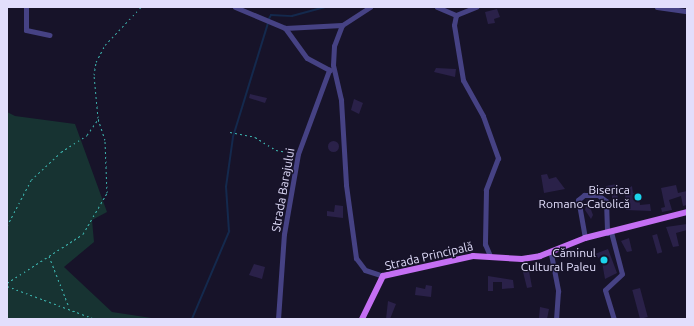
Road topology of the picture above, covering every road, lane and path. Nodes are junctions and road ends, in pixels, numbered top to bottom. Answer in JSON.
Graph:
{"nodes":[{"id":1,"x":26,"y":7,"type":"edge"},
{"id":2,"x":141,"y":7,"type":"edge"},
{"id":3,"x":235,"y":7,"type":"edge"},
{"id":4,"x":370,"y":7,"type":"edge"},
{"id":5,"x":437,"y":7,"type":"edge"},
{"id":6,"x":476,"y":7,"type":"edge"},
{"id":7,"x":656,"y":7,"type":"edge"},
{"id":8,"x":687,"y":11,"type":"edge"},
{"id":9,"x":456,"y":15,"type":"junction"},
{"id":10,"x":342,"y":25,"type":"junction"},
{"id":11,"x":284,"y":28,"type":"junction"},
{"id":12,"x":49,"y":35,"type":"dead end"},
{"id":13,"x":331,"y":70,"type":"junction"},
{"id":14,"x":98,"y":118,"type":"junction"},
{"id":15,"x":230,"y":132,"type":"dead end"},
{"id":16,"x":298,"y":154,"type":"junction"},
{"id":17,"x":687,"y":212,"type":"edge"},
{"id":18,"x":7,"y":226,"type":"edge"},
{"id":19,"x":609,"y":233,"type":"junction"},
{"id":20,"x":585,"y":238,"type":"junction"},
{"id":21,"x":551,"y":254,"type":"junction"},
{"id":22,"x":49,"y":256,"type":"junction"},
{"id":23,"x":490,"y":256,"type":"junction"},
{"id":24,"x":383,"y":276,"type":"junction"},
{"id":25,"x":7,"y":283,"type":"edge"},
{"id":26,"x":7,"y":286,"type":"edge"},
{"id":27,"x":7,"y":305,"type":"edge"},
{"id":28,"x":70,"y":308,"type":"junction"},
{"id":29,"x":7,"y":309,"type":"edge"},
{"id":30,"x":96,"y":319,"type":"edge"},
{"id":31,"x":278,"y":319,"type":"edge"},
{"id":32,"x":362,"y":319,"type":"edge"},
{"id":33,"x":556,"y":319,"type":"edge"},
{"id":34,"x":614,"y":319,"type":"edge"}],
"edges":[{"from":1,"to":12,"type":"street"},
{"from":2,"to":14,"type":"path"},
{"from":3,"to":11,"type":"street"},
{"from":4,"to":10,"type":"street"},
{"from":5,"to":9,"type":"street"},
{"from":6,"to":9,"type":"street"},
{"from":7,"to":8,"type":"street"},
{"from":9,"to":23,"type":"street"},
{"from":10,"to":11,"type":"street"},
{"from":10,"to":13,"type":"street"},
{"from":11,"to":13,"type":"street"},
{"from":13,"to":16,"type":"street","name":"Strada Barajului"},
{"from":13,"to":24,"type":"street"},
{"from":14,"to":18,"type":"path"},
{"from":14,"to":22,"type":"path"},
{"from":15,"to":16,"type":"path"},
{"from":16,"to":31,"type":"street","name":"Strada Barajului"},
{"from":17,"to":19,"type":"main road","name":"Strada Principală"},
{"from":19,"to":20,"type":"main road","name":"Strada Principală"},
{"from":19,"to":20,"type":"street"},
{"from":19,"to":34,"type":"street"},
{"from":20,"to":21,"type":"main road","name":"Strada Principală"},
{"from":21,"to":23,"type":"main road","name":"Strada Principală"},
{"from":21,"to":33,"type":"street"},
{"from":22,"to":25,"type":"path"},
{"from":22,"to":28,"type":"path"},
{"from":23,"to":24,"type":"main road","name":"Strada Principală"},
{"from":24,"to":32,"type":"main road","name":"Strada Principală"},
{"from":26,"to":28,"type":"path"},
{"from":27,"to":29,"type":"path"},
{"from":28,"to":30,"type":"path"}]}
